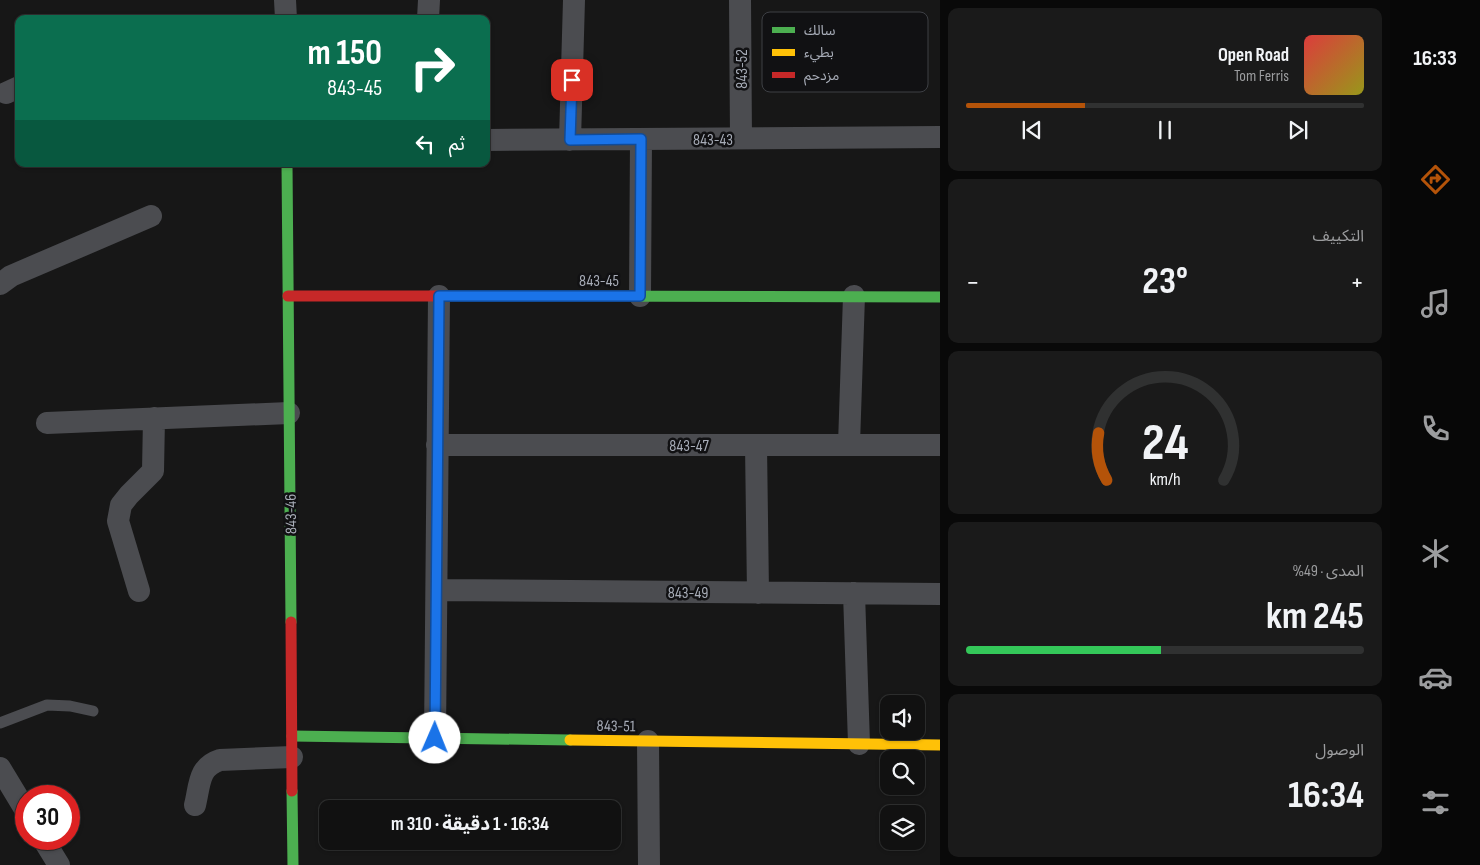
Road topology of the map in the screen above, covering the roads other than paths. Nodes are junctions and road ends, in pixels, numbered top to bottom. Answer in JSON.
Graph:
{"nodes":[{"id":1,"x":285,"y":0,"type":"edge"},
{"id":2,"x":428,"y":0,"type":"edge"},
{"id":3,"x":574,"y":0,"type":"edge"},
{"id":4,"x":740,"y":0,"type":"edge"},
{"id":5,"x":286,"y":15,"type":"edge"},
{"id":6,"x":428,"y":15,"type":"edge"},
{"id":7,"x":940,"y":137,"type":"edge"},
{"id":8,"x":741,"y":138,"type":"junction"},
{"id":9,"x":641,"y":139,"type":"junction"},
{"id":10,"x":490,"y":140,"type":"edge"},
{"id":11,"x":570,"y":140,"type":"junction"},
{"id":12,"x":287,"y":167,"type":"edge"},
{"id":13,"x":151,"y":216,"type":"dead end"},
{"id":14,"x":0,"y":284,"type":"edge"},
{"id":15,"x":288,"y":296,"type":"junction"},
{"id":16,"x":439,"y":296,"type":"junction"},
{"id":17,"x":640,"y":296,"type":"junction"},
{"id":18,"x":854,"y":296,"type":"junction"},
{"id":19,"x":940,"y":297,"type":"edge"},
{"id":20,"x":289,"y":413,"type":"junction"},
{"id":21,"x":154,"y":418,"type":"junction"},
{"id":22,"x":47,"y":423,"type":"dead end"},
{"id":23,"x":850,"y":444,"type":"junction"},
{"id":24,"x":940,"y":444,"type":"edge"},
{"id":25,"x":438,"y":445,"type":"junction"},
{"id":26,"x":756,"y":445,"type":"junction"},
{"id":27,"x":437,"y":590,"type":"junction"},
{"id":28,"x":140,"y":591,"type":"dead end"},
{"id":29,"x":758,"y":593,"type":"junction"},
{"id":30,"x":854,"y":593,"type":"junction"},
{"id":31,"x":940,"y":594,"type":"edge"},
{"id":32,"x":94,"y":711,"type":"dead end"},
{"id":33,"x":0,"y":724,"type":"edge"},
{"id":34,"x":435,"y":738,"type":"junction"},
{"id":35,"x":648,"y":741,"type":"junction"},
{"id":36,"x":859,"y":744,"type":"junction"},
{"id":37,"x":940,"y":746,"type":"edge"},
{"id":38,"x":292,"y":747,"type":"junction"},
{"id":39,"x":0,"y":768,"type":"edge"},
{"id":40,"x":15,"y":793,"type":"edge"},
{"id":41,"x":196,"y":805,"type":"dead end"},
{"id":42,"x":47,"y":850,"type":"edge"},
{"id":43,"x":52,"y":863,"type":"edge"},
{"id":44,"x":293,"y":865,"type":"edge"},
{"id":45,"x":649,"y":865,"type":"edge"}],
"edges":[{"from":1,"to":5,"type":"street"},
{"from":2,"to":6,"type":"street"},
{"from":3,"to":11,"type":"street"},
{"from":4,"to":8,"type":"street","name":"843-52"},
{"from":7,"to":8,"type":"street","name":"843-43"},
{"from":8,"to":9,"type":"street","name":"843-43"},
{"from":9,"to":11,"type":"street","name":"843-43"},
{"from":9,"to":17,"type":"street"},
{"from":10,"to":11,"type":"street","name":"843-43"},
{"from":12,"to":15,"type":"street","name":"843-46"},
{"from":13,"to":14,"type":"street"},
{"from":15,"to":16,"type":"street","name":"843-45"},
{"from":15,"to":20,"type":"street","name":"843-46"},
{"from":16,"to":17,"type":"street","name":"843-45"},
{"from":16,"to":25,"type":"street"},
{"from":17,"to":18,"type":"street","name":"843-45"},
{"from":18,"to":19,"type":"street","name":"843-45"},
{"from":18,"to":23,"type":"street"},
{"from":20,"to":21,"type":"street"},
{"from":20,"to":38,"type":"street","name":"843-46"},
{"from":21,"to":22,"type":"street"},
{"from":21,"to":28,"type":"street"},
{"from":23,"to":24,"type":"street","name":"843-47"},
{"from":23,"to":26,"type":"street","name":"843-47"},
{"from":25,"to":26,"type":"street","name":"843-47"},
{"from":25,"to":27,"type":"street"},
{"from":26,"to":29,"type":"street"},
{"from":27,"to":29,"type":"street","name":"843-49"},
{"from":27,"to":34,"type":"street"},
{"from":29,"to":30,"type":"street","name":"843-49"},
{"from":30,"to":31,"type":"street","name":"843-49"},
{"from":30,"to":36,"type":"street"},
{"from":32,"to":33,"type":"lane"},
{"from":34,"to":35,"type":"street","name":"843-51"},
{"from":34,"to":38,"type":"street","name":"843-51"},
{"from":35,"to":36,"type":"street","name":"843-51"},
{"from":35,"to":45,"type":"street"},
{"from":36,"to":37,"type":"street","name":"843-51"},
{"from":38,"to":41,"type":"street"},
{"from":38,"to":44,"type":"street","name":"843-46"},
{"from":39,"to":40,"type":"street"},
{"from":42,"to":43,"type":"street"}]}
